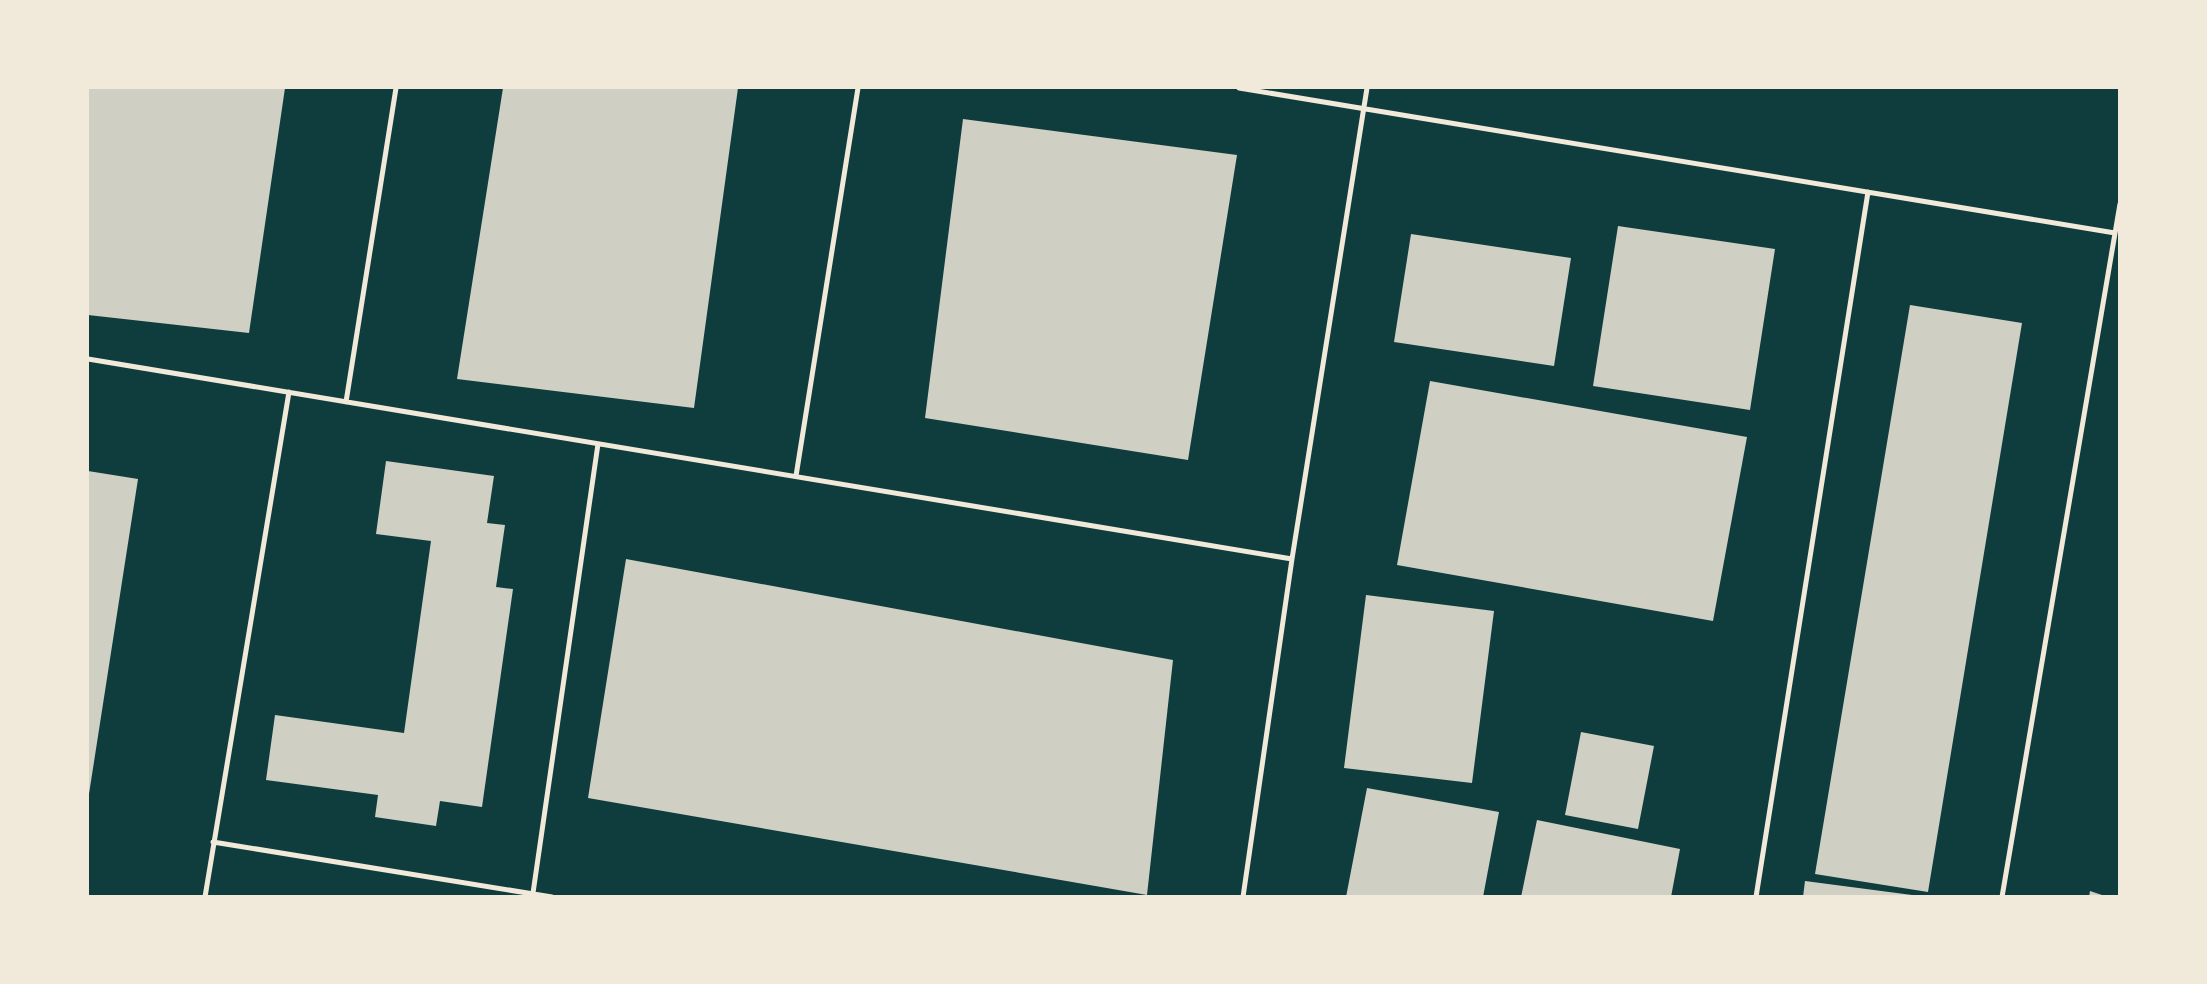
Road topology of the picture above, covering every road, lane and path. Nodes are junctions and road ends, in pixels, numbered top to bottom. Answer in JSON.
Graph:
{"nodes":[{"id":1,"x":396,"y":88,"type":"edge"},
{"id":2,"x":858,"y":88,"type":"edge"},
{"id":3,"x":1239,"y":88,"type":"edge"},
{"id":4,"x":1367,"y":88,"type":"edge"},
{"id":5,"x":1364,"y":107,"type":"junction"},
{"id":6,"x":1868,"y":192,"type":"junction"},
{"id":7,"x":2119,"y":204,"type":"edge"},
{"id":8,"x":2115,"y":233,"type":"junction"},
{"id":9,"x":88,"y":359,"type":"edge"},
{"id":10,"x":289,"y":392,"type":"junction"},
{"id":11,"x":346,"y":402,"type":"junction"},
{"id":12,"x":598,"y":444,"type":"junction"},
{"id":13,"x":796,"y":476,"type":"junction"},
{"id":14,"x":1292,"y":559,"type":"junction"},
{"id":15,"x":213,"y":842,"type":"junction"},
{"id":16,"x":533,"y":893,"type":"junction"},
{"id":17,"x":205,"y":897,"type":"edge"},
{"id":18,"x":552,"y":897,"type":"edge"},
{"id":19,"x":1243,"y":897,"type":"edge"},
{"id":20,"x":1756,"y":897,"type":"edge"},
{"id":21,"x":2002,"y":897,"type":"edge"}],
"edges":[{"from":1,"to":11,"type":"lane"},
{"from":2,"to":13,"type":"lane"},
{"from":3,"to":5,"type":"lane"},
{"from":4,"to":5,"type":"lane"},
{"from":5,"to":6,"type":"lane"},
{"from":5,"to":14,"type":"lane"},
{"from":6,"to":8,"type":"lane"},
{"from":6,"to":20,"type":"lane"},
{"from":7,"to":8,"type":"lane"},
{"from":8,"to":21,"type":"lane"},
{"from":9,"to":10,"type":"lane"},
{"from":10,"to":11,"type":"lane"},
{"from":10,"to":15,"type":"lane"},
{"from":11,"to":12,"type":"lane"},
{"from":12,"to":13,"type":"lane"},
{"from":12,"to":16,"type":"lane"},
{"from":13,"to":14,"type":"lane"},
{"from":14,"to":19,"type":"lane"},
{"from":15,"to":16,"type":"lane"},
{"from":15,"to":17,"type":"lane"},
{"from":16,"to":18,"type":"lane"}]}
